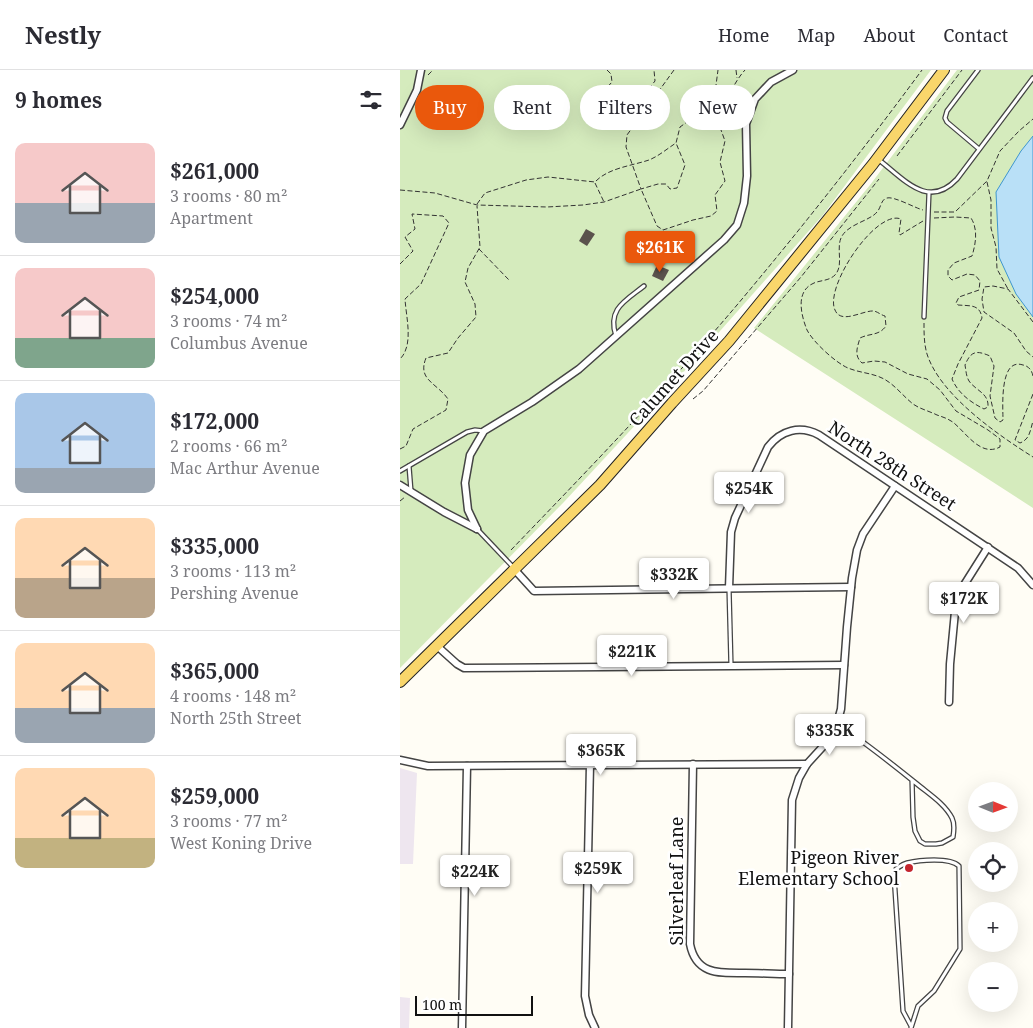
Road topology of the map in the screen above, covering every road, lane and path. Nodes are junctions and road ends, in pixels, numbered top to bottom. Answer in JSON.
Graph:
{"nodes":[{"id":1,"x":422,"y":70,"type":"edge"},
{"id":2,"x":607,"y":70,"type":"edge"},
{"id":3,"x":654,"y":70,"type":"edge"},
{"id":4,"x":674,"y":70,"type":"edge"},
{"id":5,"x":718,"y":70,"type":"edge"},
{"id":6,"x":736,"y":70,"type":"edge"},
{"id":7,"x":745,"y":70,"type":"edge"},
{"id":8,"x":793,"y":70,"type":"edge"},
{"id":9,"x":922,"y":70,"type":"edge"},
{"id":10,"x":944,"y":70,"type":"edge"},
{"id":11,"x":962,"y":70,"type":"edge"},
{"id":12,"x":978,"y":70,"type":"edge"},
{"id":13,"x":1033,"y":78,"type":"edge"},
{"id":14,"x":737,"y":79,"type":"junction"},
{"id":15,"x":400,"y":125,"type":"edge"},
{"id":16,"x":676,"y":143,"type":"junction"},
{"id":17,"x":980,"y":149,"type":"junction"},
{"id":18,"x":897,"y":156,"type":"dead end"},
{"id":19,"x":877,"y":158,"type":"junction"},
{"id":20,"x":632,"y":164,"type":"junction"},
{"id":21,"x":879,"y":179,"type":"dead end"},
{"id":22,"x":987,"y":181,"type":"dead end"},
{"id":23,"x":594,"y":182,"type":"junction"},
{"id":24,"x":641,"y":189,"type":"junction"},
{"id":25,"x":400,"y":190,"type":"edge"},
{"id":26,"x":929,"y":193,"type":"junction"},
{"id":27,"x":604,"y":202,"type":"junction"},
{"id":28,"x":477,"y":205,"type":"junction"},
{"id":29,"x":479,"y":249,"type":"junction"},
{"id":30,"x":400,"y":264,"type":"edge"},
{"id":31,"x":509,"y":280,"type":"dead end"},
{"id":32,"x":644,"y":286,"type":"dead end"},
{"id":33,"x":1008,"y":289,"type":"junction"},
{"id":34,"x":924,"y":317,"type":"joint"},
{"id":35,"x":1033,"y":322,"type":"edge"},
{"id":36,"x":616,"y":337,"type":"junction"},
{"id":37,"x":1033,"y":357,"type":"edge"},
{"id":38,"x":400,"y":359,"type":"edge"},
{"id":39,"x":1033,"y":394,"type":"edge"},
{"id":40,"x":693,"y":399,"type":"dead end"},
{"id":41,"x":1033,"y":421,"type":"edge"},
{"id":42,"x":484,"y":431,"type":"junction"},
{"id":43,"x":400,"y":450,"type":"edge"},
{"id":44,"x":1033,"y":457,"type":"edge"},
{"id":45,"x":409,"y":466,"type":"junction"},
{"id":46,"x":400,"y":471,"type":"edge"},
{"id":47,"x":400,"y":484,"type":"edge"},
{"id":48,"x":895,"y":486,"type":"junction"},
{"id":49,"x":411,"y":491,"type":"junction"},
{"id":50,"x":477,"y":529,"type":"junction"},
{"id":51,"x":988,"y":547,"type":"junction"},
{"id":52,"x":514,"y":548,"type":"junction"},
{"id":53,"x":511,"y":550,"type":"dead end"},
{"id":54,"x":516,"y":550,"type":"dead end"},
{"id":55,"x":515,"y":570,"type":"junction"},
{"id":56,"x":1033,"y":585,"type":"edge"},
{"id":57,"x":851,"y":587,"type":"junction"},
{"id":58,"x":729,"y":588,"type":"junction"},
{"id":59,"x":437,"y":646,"type":"junction"},
{"id":60,"x":844,"y":665,"type":"junction"},
{"id":61,"x":731,"y":666,"type":"junction"},
{"id":62,"x":400,"y":682,"type":"edge"},
{"id":63,"x":949,"y":702,"type":"dead end"},
{"id":64,"x":837,"y":724,"type":"junction"},
{"id":65,"x":400,"y":760,"type":"edge"},
{"id":66,"x":693,"y":764,"type":"junction"},
{"id":67,"x":807,"y":764,"type":"junction"},
{"id":68,"x":590,"y":765,"type":"junction"},
{"id":69,"x":467,"y":766,"type":"junction"},
{"id":70,"x":912,"y":780,"type":"junction"},
{"id":71,"x":789,"y":974,"type":"junction"},
{"id":72,"x":911,"y":1027,"type":"edge"},
{"id":73,"x":462,"y":1028,"type":"edge"},
{"id":74,"x":595,"y":1028,"type":"edge"},
{"id":75,"x":788,"y":1028,"type":"edge"}],
"edges":[{"from":1,"to":15,"type":"street"},
{"from":2,"to":3,"type":"path"},
{"from":4,"to":20,"type":"path"},
{"from":5,"to":16,"type":"path"},
{"from":6,"to":14,"type":"path"},
{"from":7,"to":14,"type":"path"},
{"from":8,"to":36,"type":"street"},
{"from":9,"to":52,"type":"path"},
{"from":10,"to":19,"type":"main road","name":"Calumet Drive"},
{"from":11,"to":18,"type":"path"},
{"from":12,"to":17,"type":"lane"},
{"from":13,"to":17,"type":"lane"},
{"from":14,"to":24,"type":"path"},
{"from":16,"to":20,"type":"path"},
{"from":16,"to":24,"type":"path"},
{"from":17,"to":26,"type":"lane"},
{"from":19,"to":26,"type":"lane"},
{"from":19,"to":55,"type":"main road","name":"Calumet Drive"},
{"from":20,"to":23,"type":"path"},
{"from":20,"to":24,"type":"path"},
{"from":21,"to":40,"type":"path"},
{"from":22,"to":33,"type":"path"},
{"from":23,"to":27,"type":"path"},
{"from":23,"to":28,"type":"path"},
{"from":24,"to":27,"type":"path"},
{"from":25,"to":28,"type":"path"},
{"from":26,"to":34,"type":"lane"},
{"from":27,"to":28,"type":"path"},
{"from":28,"to":29,"type":"path"},
{"from":29,"to":31,"type":"path"},
{"from":29,"to":43,"type":"path"},
{"from":30,"to":38,"type":"path"},
{"from":32,"to":36,"type":"lane"},
{"from":33,"to":35,"type":"path"},
{"from":33,"to":37,"type":"path"},
{"from":34,"to":44,"type":"path"},
{"from":36,"to":42,"type":"street"},
{"from":39,"to":41,"type":"path"},
{"from":42,"to":45,"type":"lane"},
{"from":42,"to":50,"type":"street"},
{"from":45,"to":46,"type":"lane"},
{"from":45,"to":49,"type":"lane"},
{"from":47,"to":49,"type":"street"},
{"from":48,"to":51,"type":"street","name":"North 28th Street"},
{"from":48,"to":57,"type":"street"},
{"from":48,"to":58,"type":"street","name":"North 28th Street"},
{"from":49,"to":50,"type":"street"},
{"from":50,"to":55,"type":"lane"},
{"from":51,"to":56,"type":"street","name":"North 28th Street"},
{"from":51,"to":63,"type":"street"},
{"from":52,"to":53,"type":"path"},
{"from":52,"to":54,"type":"path"},
{"from":55,"to":58,"type":"street"},
{"from":55,"to":59,"type":"main road","name":"Calumet Drive"},
{"from":57,"to":58,"type":"street"},
{"from":57,"to":60,"type":"street"},
{"from":58,"to":61,"type":"lane"},
{"from":59,"to":61,"type":"street"},
{"from":59,"to":62,"type":"main road","name":"Calumet Drive"},
{"from":60,"to":61,"type":"street"},
{"from":60,"to":64,"type":"street"},
{"from":64,"to":67,"type":"street"},
{"from":64,"to":70,"type":"lane"},
{"from":65,"to":69,"type":"street"},
{"from":66,"to":67,"type":"street"},
{"from":66,"to":68,"type":"street"},
{"from":66,"to":71,"type":"street","name":"Silverleaf Lane"},
{"from":67,"to":71,"type":"street"},
{"from":68,"to":69,"type":"street"},
{"from":68,"to":74,"type":"street"},
{"from":69,"to":73,"type":"street"},
{"from":70,"to":70,"type":"lane"},
{"from":71,"to":75,"type":"street"},
{"from":72,"to":72,"type":"lane"}]}
